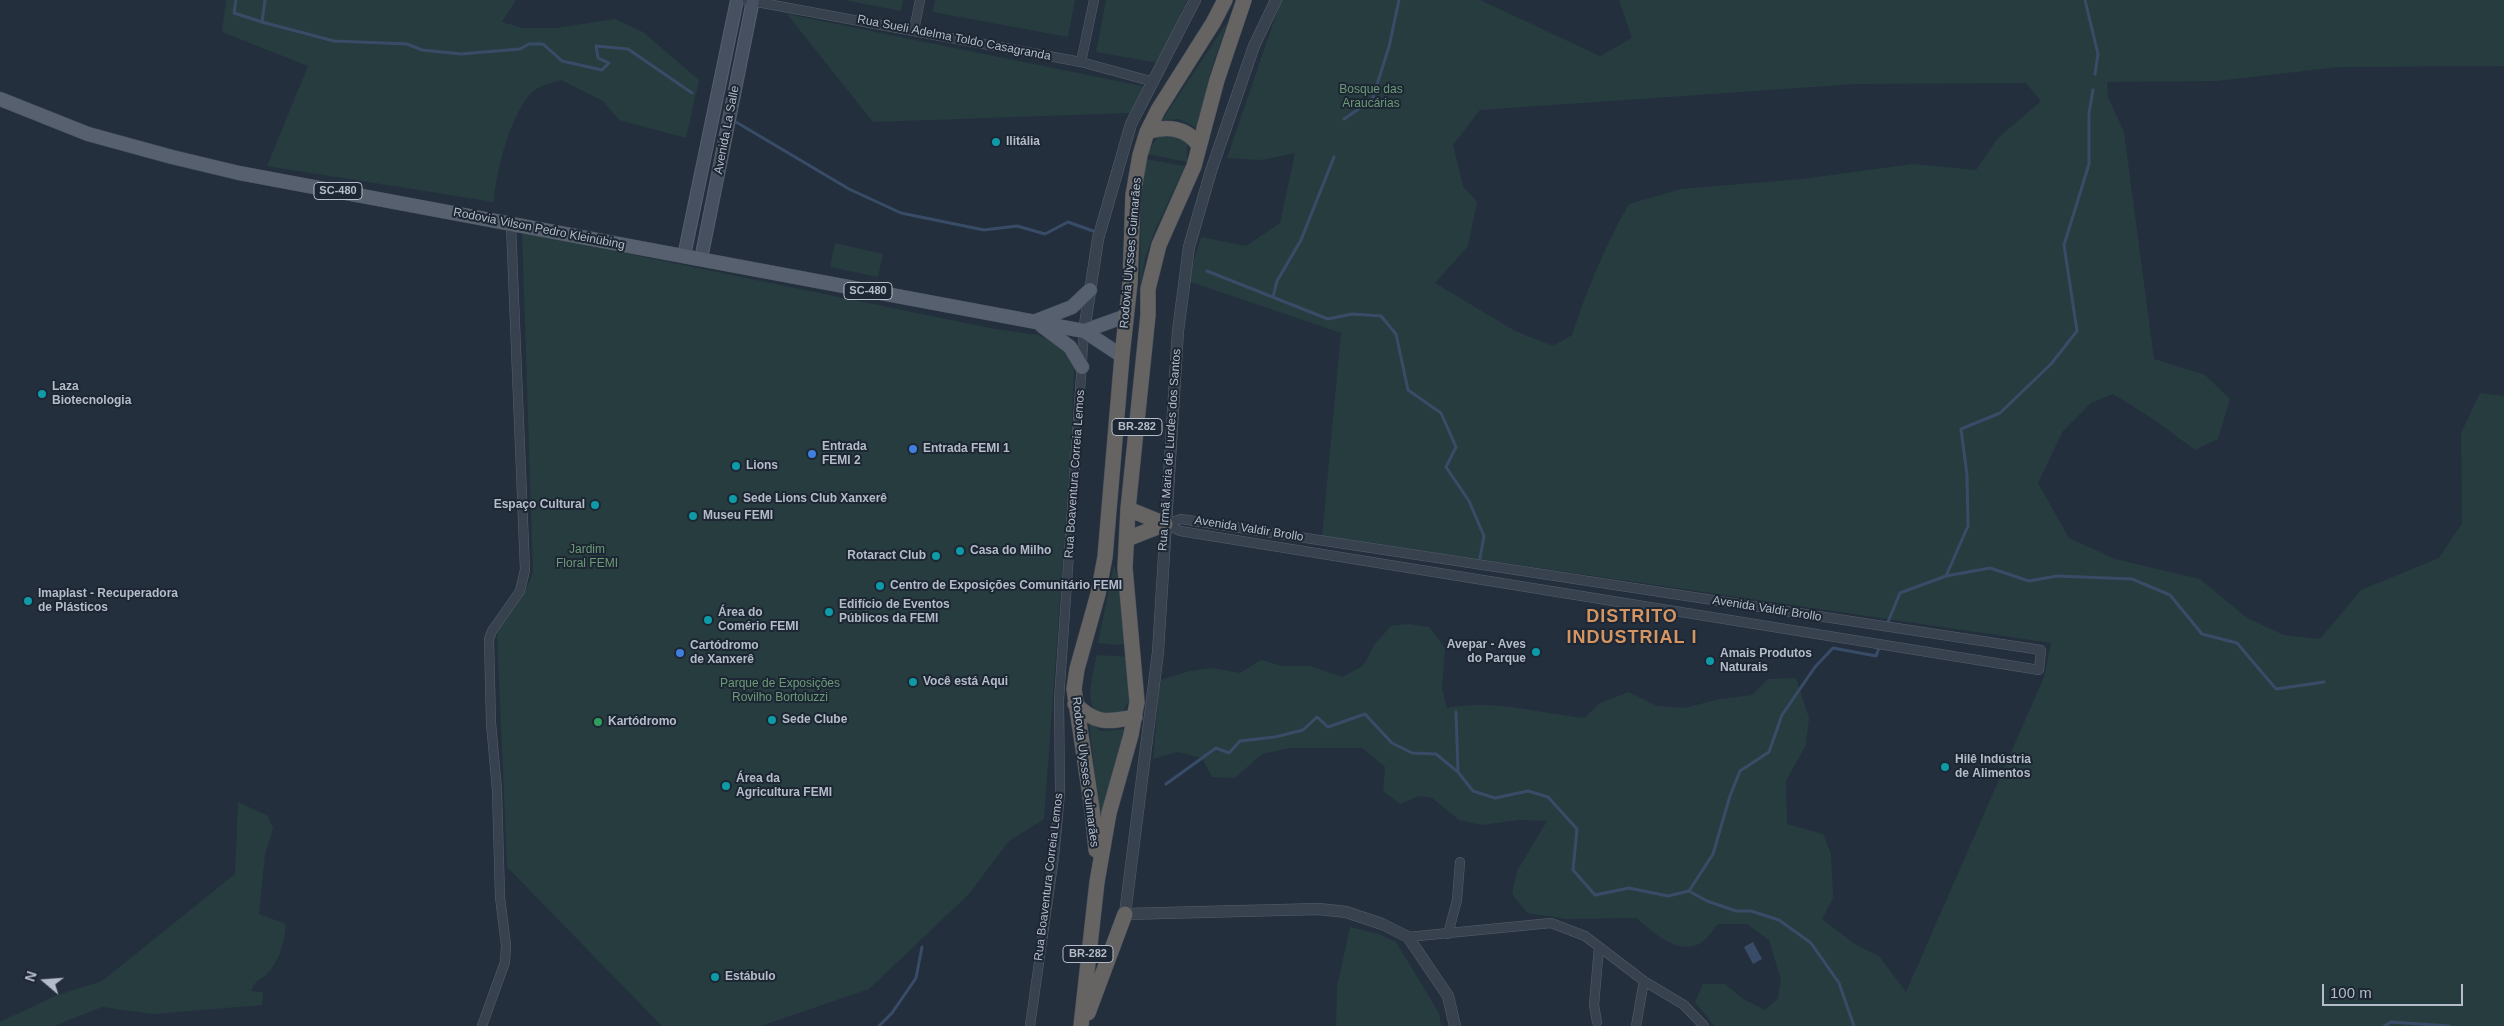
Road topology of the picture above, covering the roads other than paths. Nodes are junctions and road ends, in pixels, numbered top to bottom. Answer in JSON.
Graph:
{"nodes":[{"id":1,"x":737,"y":0,"type":"edge"},
{"id":2,"x":751,"y":0,"type":"edge"},
{"id":3,"x":920,"y":0,"type":"edge"},
{"id":4,"x":1094,"y":0,"type":"edge"},
{"id":5,"x":1195,"y":0,"type":"edge"},
{"id":6,"x":1225,"y":0,"type":"edge"},
{"id":7,"x":1244,"y":0,"type":"edge"},
{"id":8,"x":1276,"y":0,"type":"edge"},
{"id":9,"x":914,"y":30,"type":"junction"},
{"id":10,"x":1081,"y":62,"type":"junction"},
{"id":11,"x":1154,"y":82,"type":"junction"},
{"id":12,"x":0,"y":100,"type":"edge"},
{"id":13,"x":1148,"y":132,"type":"junction"},
{"id":14,"x":1200,"y":146,"type":"junction"},
{"id":15,"x":511,"y":225,"type":"junction"},
{"id":16,"x":684,"y":256,"type":"junction"},
{"id":17,"x":701,"y":259,"type":"junction"},
{"id":18,"x":1090,"y":290,"type":"junction"},
{"id":19,"x":1126,"y":316,"type":"junction"},
{"id":20,"x":1036,"y":321,"type":"junction"},
{"id":21,"x":1084,"y":331,"type":"junction"},
{"id":22,"x":1122,"y":356,"type":"junction"},
{"id":23,"x":1082,"y":367,"type":"junction"},
{"id":24,"x":1128,"y":509,"type":"junction"},
{"id":25,"x":1165,"y":524,"type":"junction"},
{"id":26,"x":1127,"y":539,"type":"junction"},
{"id":27,"x":1076,"y":704,"type":"junction"},
{"id":28,"x":1135,"y":717,"type":"junction"},
{"id":29,"x":1460,"y":862,"type":"dead end"},
{"id":30,"x":1097,"y":882,"type":"junction"},
{"id":31,"x":1125,"y":914,"type":"junction"},
{"id":32,"x":1448,"y":934,"type":"junction"},
{"id":33,"x":1408,"y":937,"type":"junction"},
{"id":34,"x":1598,"y":948,"type":"junction"},
{"id":35,"x":1644,"y":982,"type":"junction"},
{"id":36,"x":1597,"y":1022,"type":"dead end"},
{"id":37,"x":482,"y":1026,"type":"edge"},
{"id":38,"x":1030,"y":1026,"type":"edge"},
{"id":39,"x":1082,"y":1026,"type":"edge"},
{"id":40,"x":1455,"y":1026,"type":"edge"},
{"id":41,"x":1636,"y":1026,"type":"edge"},
{"id":42,"x":1704,"y":1026,"type":"edge"}],
"edges":[{"from":1,"to":16,"type":"main road","name":"Avenida La Salle"},
{"from":2,"to":9,"type":"street","name":"Rua Sueli Adelma Toldo Casagranda"},
{"from":2,"to":17,"type":"main road","name":"Avenida La Salle"},
{"from":3,"to":9,"type":"street"},
{"from":4,"to":10,"type":"street"},
{"from":5,"to":11,"type":"street","name":"Rua Boaventura Correia Lemos"},
{"from":6,"to":13,"type":"highway","name":"Rodovia Ulysses Guimarães","number":"BR-282"},
{"from":7,"to":14,"type":"highway","name":"Rodovia Ulysses Guimarães","number":"BR-282"},
{"from":8,"to":25,"type":"street","name":"Rua Irmã Maria de Lurdes dos Santos"},
{"from":9,"to":10,"type":"street","name":"Rua Sueli Adelma Toldo Casagranda"},
{"from":10,"to":11,"type":"street","name":"Rua Sueli Adelma Toldo Casagranda"},
{"from":11,"to":18,"type":"street","name":"Rua Boaventura Correia Lemos"},
{"from":12,"to":15,"type":"main road","name":"Rodovia Vilson Pedro Kleinübing","number":"SC-480"},
{"from":13,"to":14,"type":"highway"},
{"from":13,"to":19,"type":"highway","name":"Rodovia Ulysses Guimarães","number":"BR-282"},
{"from":14,"to":24,"type":"highway","name":"Rodovia Ulysses Guimarães","number":"BR-282"},
{"from":15,"to":16,"type":"main road","name":"Rodovia Vilson Pedro Kleinübing","number":"SC-480"},
{"from":15,"to":37,"type":"street"},
{"from":16,"to":17,"type":"main road","name":"Rodovia Vilson Pedro Kleinübing","number":"SC-480"},
{"from":17,"to":20,"type":"main road","name":"Rodovia Vilson Pedro Kleinübing","number":"SC-480"},
{"from":18,"to":20,"type":"main road"},
{"from":18,"to":21,"type":"street","name":"Rua Boaventura Correia Lemos"},
{"from":19,"to":21,"type":"main road"},
{"from":19,"to":22,"type":"highway","name":"Rodovia Ulysses Guimarães","number":"BR-282"},
{"from":20,"to":21,"type":"main road","name":"Rodovia Vilson Pedro Kleinübing","number":"SC-480"},
{"from":20,"to":23,"type":"main road"},
{"from":21,"to":22,"type":"main road","name":"Rodovia Vilson Pedro Kleinübing","number":"SC-480"},
{"from":21,"to":23,"type":"street","name":"Rua Boaventura Correia Lemos"},
{"from":22,"to":27,"type":"highway","name":"Rodovia Ulysses Guimarães","number":"BR-282"},
{"from":23,"to":38,"type":"street","name":"Rua Boaventura Correia Lemos"},
{"from":24,"to":25,"type":"highway"},
{"from":24,"to":26,"type":"highway","name":"Rodovia Ulysses Guimarães","number":"BR-282"},
{"from":25,"to":25,"type":"street","name":"Avenida Valdir Brollo"},
{"from":25,"to":26,"type":"highway"},
{"from":25,"to":31,"type":"street","name":"Rua Irmã Maria de Lurdes dos Santos"},
{"from":26,"to":28,"type":"highway","name":"Rodovia Ulysses Guimarães","number":"BR-282"},
{"from":27,"to":28,"type":"highway"},
{"from":27,"to":30,"type":"highway","name":"Rodovia Ulysses Guimarães","number":"BR-282"},
{"from":28,"to":30,"type":"highway","name":"Rodovia Ulysses Guimarães","number":"BR-282"},
{"from":29,"to":32,"type":"street"},
{"from":30,"to":39,"type":"highway","name":"Rodovia Ulysses Guimarães","number":"BR-282"},
{"from":31,"to":33,"type":"street"},
{"from":31,"to":39,"type":"highway"},
{"from":32,"to":33,"type":"street"},
{"from":32,"to":34,"type":"street"},
{"from":33,"to":40,"type":"street"},
{"from":34,"to":35,"type":"street"},
{"from":34,"to":36,"type":"street"},
{"from":35,"to":41,"type":"street"},
{"from":35,"to":42,"type":"street"}]}
